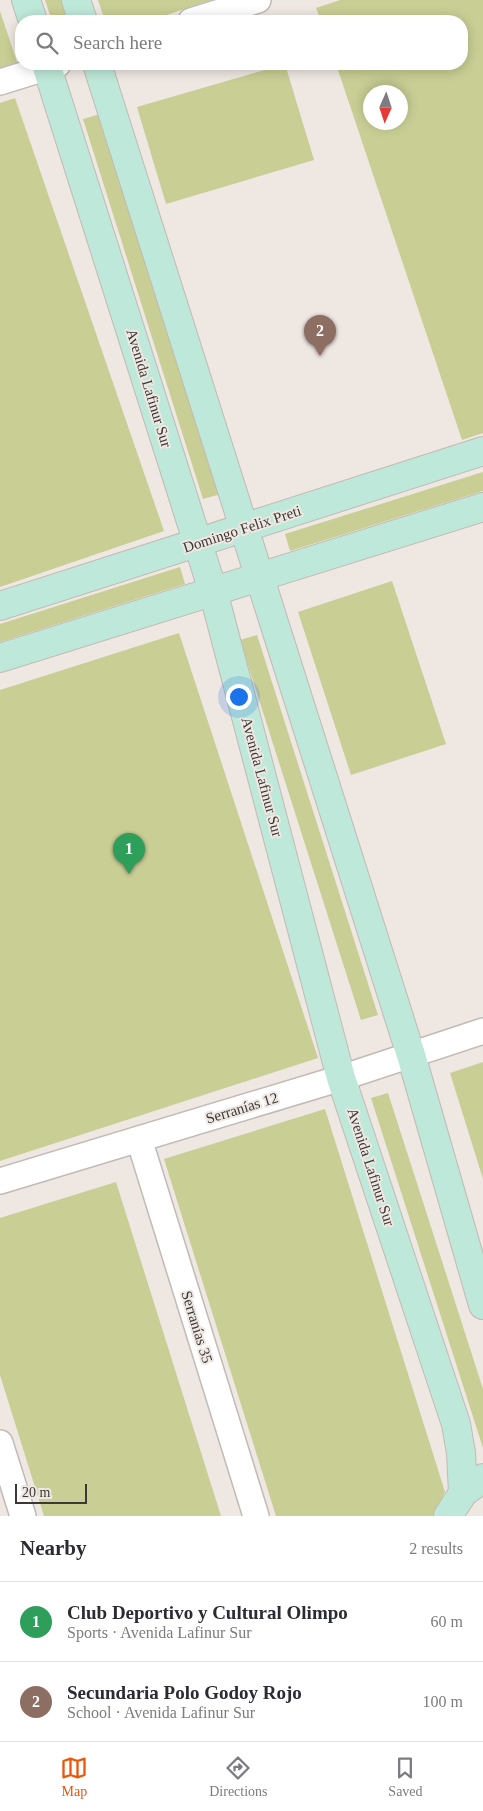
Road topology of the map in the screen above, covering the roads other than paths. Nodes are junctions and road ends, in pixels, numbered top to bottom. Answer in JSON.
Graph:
{"nodes":[{"id":1,"x":26,"y":0,"type":"edge"},
{"id":2,"x":76,"y":0,"type":"edge"},
{"id":3,"x":258,"y":0,"type":"edge"},
{"id":4,"x":31,"y":15,"type":"edge"},
{"id":5,"x":81,"y":15,"type":"edge"},
{"id":6,"x":211,"y":15,"type":"edge"},
{"id":7,"x":36,"y":70,"type":"edge"},
{"id":8,"x":53,"y":70,"type":"edge"},
{"id":9,"x":99,"y":70,"type":"edge"},
{"id":10,"x":0,"y":82,"type":"edge"},
{"id":11,"x":483,"y":451,"type":"edge"},
{"id":12,"x":483,"y":507,"type":"edge"},
{"id":13,"x":244,"y":528,"type":"junction"},
{"id":14,"x":197,"y":543,"type":"junction"},
{"id":15,"x":259,"y":576,"type":"junction"},
{"id":16,"x":213,"y":591,"type":"junction"},
{"id":17,"x":0,"y":606,"type":"edge"},
{"id":18,"x":0,"y":658,"type":"edge"},
{"id":19,"x":483,"y":1031,"type":"edge"},
{"id":20,"x":410,"y":1055,"type":"junction"},
{"id":21,"x":341,"y":1078,"type":"junction"},
{"id":22,"x":138,"y":1139,"type":"junction"},
{"id":23,"x":0,"y":1181,"type":"edge"},
{"id":24,"x":483,"y":1305,"type":"edge"},
{"id":25,"x":0,"y":1442,"type":"edge"},
{"id":26,"x":473,"y":1485,"type":"edge"},
{"id":27,"x":23,"y":1516,"type":"edge"},
{"id":28,"x":256,"y":1516,"type":"edge"},
{"id":29,"x":448,"y":1516,"type":"edge"}],
"edges":[{"from":1,"to":4,"type":"main road"},
{"from":2,"to":5,"type":"main road"},
{"from":3,"to":6,"type":"street"},
{"from":7,"to":10,"type":"street"},
{"from":8,"to":14,"type":"main road","name":"Avenida Lafinur Sur"},
{"from":9,"to":13,"type":"main road"},
{"from":11,"to":13,"type":"main road","name":"Domingo Felix Preti"},
{"from":12,"to":15,"type":"main road"},
{"from":13,"to":14,"type":"main road","name":"Domingo Felix Preti"},
{"from":13,"to":15,"type":"main road"},
{"from":14,"to":16,"type":"main road","name":"Avenida Lafinur Sur"},
{"from":14,"to":17,"type":"main road","name":"Domingo Felix Preti"},
{"from":15,"to":16,"type":"main road"},
{"from":15,"to":20,"type":"main road"},
{"from":16,"to":18,"type":"main road"},
{"from":16,"to":21,"type":"main road","name":"Avenida Lafinur Sur"},
{"from":19,"to":20,"type":"street","name":"Serranías 12"},
{"from":20,"to":21,"type":"street","name":"Serranías 12"},
{"from":20,"to":24,"type":"main road"},
{"from":21,"to":22,"type":"street","name":"Serranías 12"},
{"from":21,"to":26,"type":"main road","name":"Avenida Lafinur Sur"},
{"from":22,"to":23,"type":"street","name":"Serranías 12"},
{"from":22,"to":28,"type":"street","name":"Serranías 35"},
{"from":25,"to":27,"type":"street"},
{"from":26,"to":29,"type":"main road"}]}
